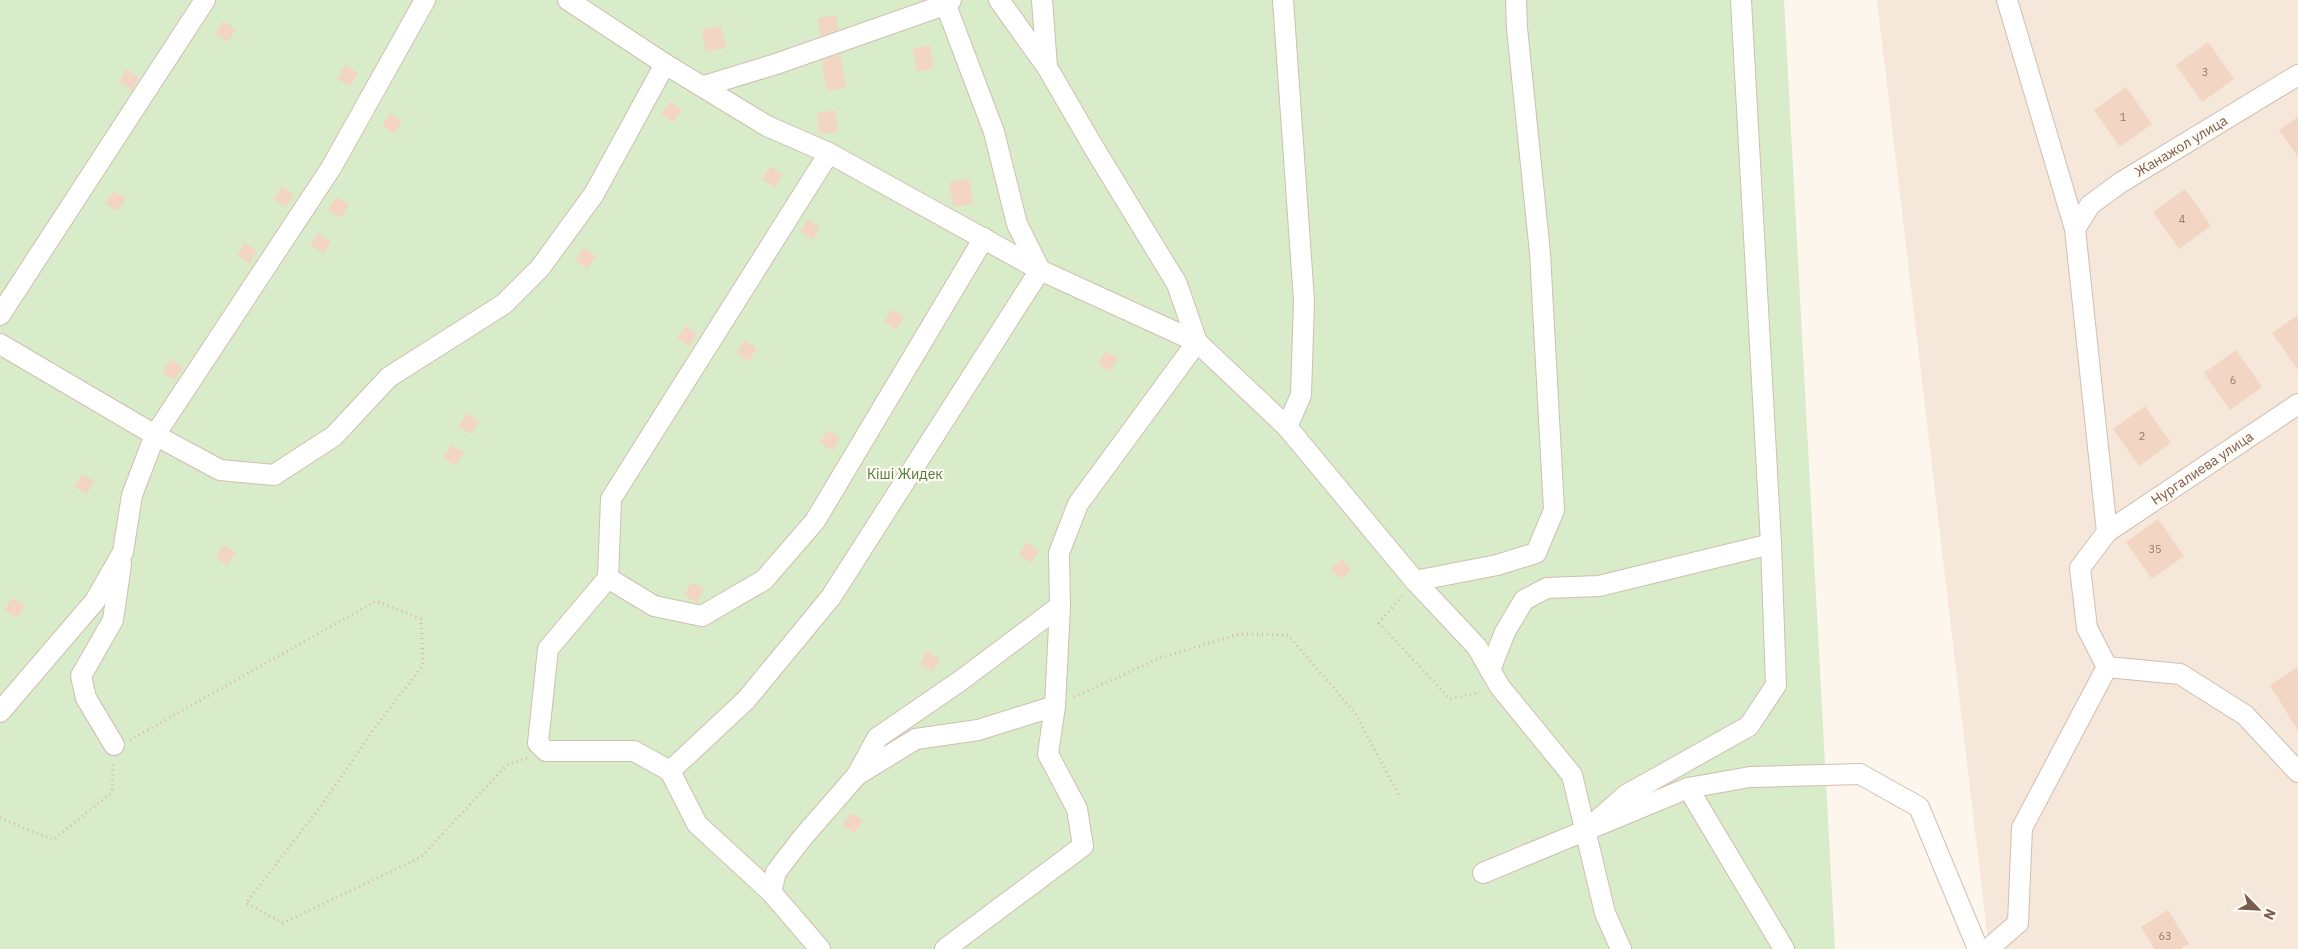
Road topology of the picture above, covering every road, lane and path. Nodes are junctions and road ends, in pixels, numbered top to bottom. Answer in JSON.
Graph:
{"nodes":[{"id":1,"x":205,"y":0,"type":"edge"},
{"id":2,"x":425,"y":0,"type":"edge"},
{"id":3,"x":568,"y":0,"type":"edge"},
{"id":4,"x":1000,"y":0,"type":"edge"},
{"id":5,"x":1042,"y":0,"type":"edge"},
{"id":6,"x":1284,"y":0,"type":"edge"},
{"id":7,"x":1516,"y":0,"type":"edge"},
{"id":8,"x":1741,"y":0,"type":"edge"},
{"id":9,"x":2007,"y":0,"type":"edge"},
{"id":10,"x":947,"y":1,"type":"edge"},
{"id":11,"x":665,"y":64,"type":"junction"},
{"id":12,"x":1047,"y":67,"type":"junction"},
{"id":13,"x":2298,"y":75,"type":"edge"},
{"id":14,"x":704,"y":86,"type":"junction"},
{"id":15,"x":829,"y":154,"type":"junction"},
{"id":16,"x":2076,"y":229,"type":"junction"},
{"id":17,"x":984,"y":238,"type":"junction"},
{"id":18,"x":1040,"y":270,"type":"junction"},
{"id":19,"x":0,"y":315,"type":"edge"},
{"id":20,"x":1197,"y":342,"type":"junction"},
{"id":21,"x":0,"y":344,"type":"edge"},
{"id":22,"x":2298,"y":404,"type":"edge"},
{"id":23,"x":1287,"y":427,"type":"junction"},
{"id":24,"x":155,"y":435,"type":"junction"},
{"id":25,"x":2107,"y":532,"type":"junction"},
{"id":26,"x":1771,"y":544,"type":"junction"},
{"id":27,"x":123,"y":552,"type":"junction"},
{"id":28,"x":608,"y":578,"type":"junction"},
{"id":29,"x":1415,"y":581,"type":"junction"},
{"id":30,"x":1060,"y":606,"type":"junction"},
{"id":31,"x":2107,"y":667,"type":"junction"},
{"id":32,"x":1490,"y":670,"type":"junction"},
{"id":33,"x":1500,"y":687,"type":"junction"},
{"id":34,"x":1055,"y":706,"type":"junction"},
{"id":35,"x":0,"y":712,"type":"edge"},
{"id":36,"x":114,"y":745,"type":"junction"},
{"id":37,"x":546,"y":751,"type":"junction"},
{"id":38,"x":670,"y":771,"type":"junction"},
{"id":39,"x":2298,"y":772,"type":"edge"},
{"id":40,"x":857,"y":775,"type":"junction"},
{"id":41,"x":1688,"y":788,"type":"junction"},
{"id":42,"x":1399,"y":795,"type":"dead end"},
{"id":43,"x":0,"y":818,"type":"edge"},
{"id":44,"x":1584,"y":832,"type":"junction"},
{"id":45,"x":1483,"y":873,"type":"dead end"},
{"id":46,"x":771,"y":892,"type":"junction"},
{"id":47,"x":820,"y":949,"type":"edge"},
{"id":48,"x":945,"y":949,"type":"edge"},
{"id":49,"x":1621,"y":949,"type":"edge"},
{"id":50,"x":1784,"y":949,"type":"edge"},
{"id":51,"x":1978,"y":949,"type":"edge"},
{"id":52,"x":1988,"y":949,"type":"edge"}],
"edges":[{"from":1,"to":19,"type":"street"},
{"from":2,"to":24,"type":"street"},
{"from":3,"to":11,"type":"street"},
{"from":4,"to":12,"type":"street"},
{"from":5,"to":12,"type":"street"},
{"from":6,"to":23,"type":"street"},
{"from":7,"to":29,"type":"street"},
{"from":8,"to":26,"type":"street"},
{"from":9,"to":16,"type":"street"},
{"from":10,"to":14,"type":"street"},
{"from":10,"to":18,"type":"street"},
{"from":11,"to":14,"type":"street"},
{"from":11,"to":24,"type":"street"},
{"from":12,"to":20,"type":"street"},
{"from":13,"to":16,"type":"street","name":"Жанажол улица"},
{"from":14,"to":15,"type":"street"},
{"from":15,"to":17,"type":"street"},
{"from":15,"to":28,"type":"street"},
{"from":16,"to":25,"type":"street"},
{"from":17,"to":18,"type":"street"},
{"from":17,"to":28,"type":"street"},
{"from":18,"to":20,"type":"street"},
{"from":18,"to":38,"type":"street"},
{"from":20,"to":23,"type":"street"},
{"from":20,"to":30,"type":"street"},
{"from":21,"to":24,"type":"street"},
{"from":22,"to":25,"type":"street","name":"Нургалиева улица"},
{"from":23,"to":29,"type":"street"},
{"from":24,"to":27,"type":"street"},
{"from":25,"to":31,"type":"street","name":"Нургалиева улица"},
{"from":26,"to":32,"type":"street"},
{"from":26,"to":44,"type":"street"},
{"from":27,"to":35,"type":"street"},
{"from":27,"to":36,"type":"street"},
{"from":28,"to":37,"type":"street"},
{"from":29,"to":32,"type":"street"},
{"from":29,"to":33,"type":"path"},
{"from":30,"to":34,"type":"street"},
{"from":30,"to":40,"type":"street"},
{"from":31,"to":39,"type":"street"},
{"from":31,"to":52,"type":"street"},
{"from":32,"to":33,"type":"street"},
{"from":33,"to":44,"type":"street"},
{"from":34,"to":40,"type":"street"},
{"from":34,"to":42,"type":"path"},
{"from":34,"to":48,"type":"street"},
{"from":36,"to":37,"type":"path"},
{"from":36,"to":43,"type":"path"},
{"from":37,"to":38,"type":"street"},
{"from":38,"to":46,"type":"street"},
{"from":40,"to":46,"type":"street"},
{"from":41,"to":44,"type":"street"},
{"from":41,"to":50,"type":"street"},
{"from":41,"to":51,"type":"street"},
{"from":44,"to":45,"type":"street"},
{"from":44,"to":49,"type":"street"},
{"from":46,"to":47,"type":"street"}]}
